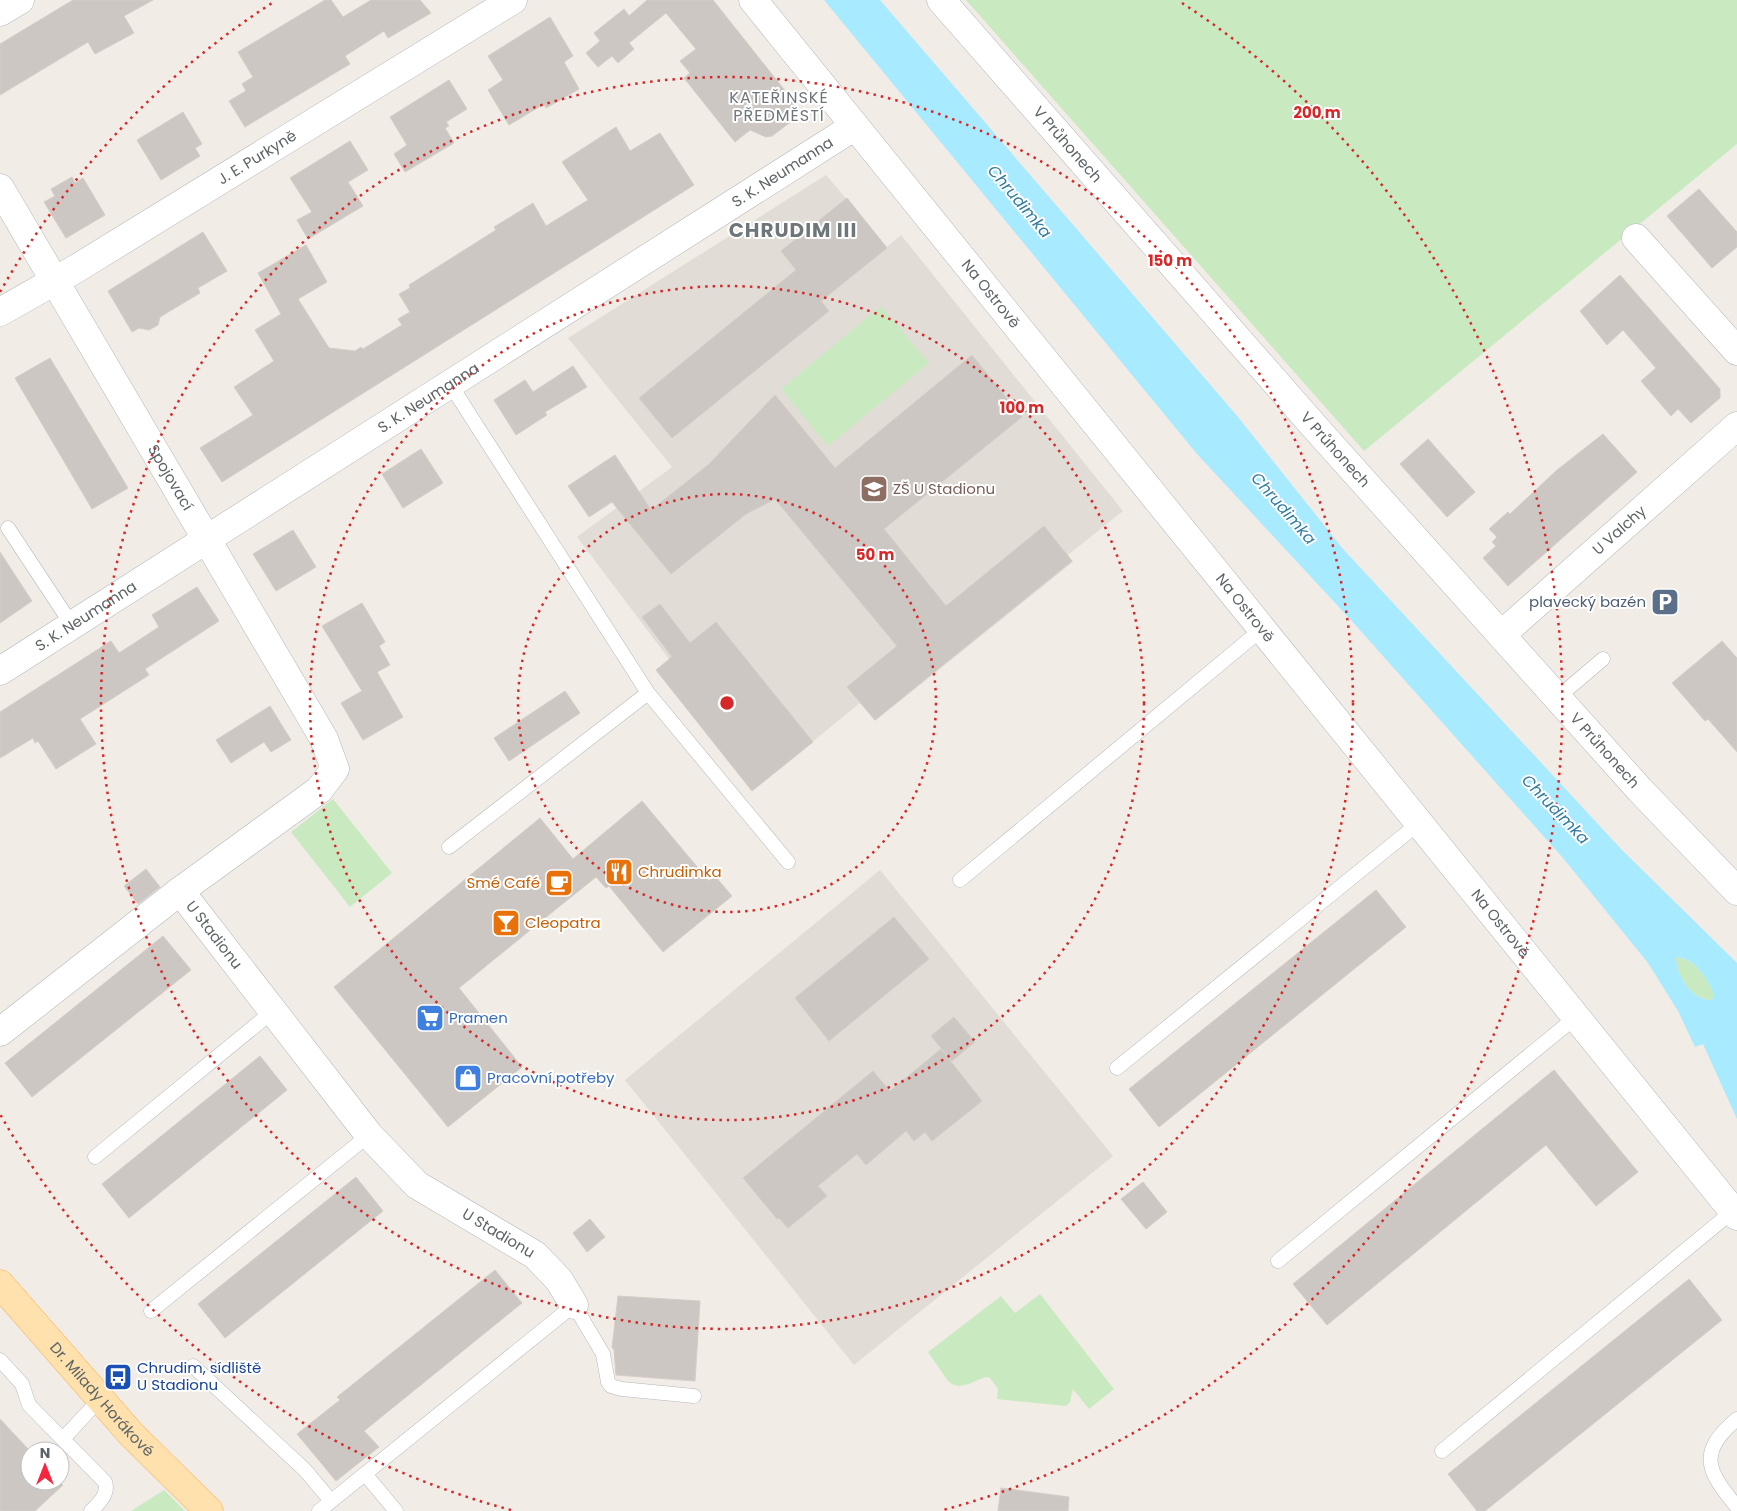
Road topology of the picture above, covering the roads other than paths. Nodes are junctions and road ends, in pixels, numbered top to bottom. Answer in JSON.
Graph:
{"nodes":[{"id":1,"x":20,"y":0,"type":"edge"},
{"id":2,"x":513,"y":0,"type":"edge"},
{"id":3,"x":753,"y":0,"type":"edge"},
{"id":4,"x":941,"y":0,"type":"edge"},
{"id":5,"x":0,"y":12,"type":"edge"},
{"id":6,"x":855,"y":126,"type":"junction"},
{"id":7,"x":0,"y":188,"type":"edge"},
{"id":8,"x":1636,"y":238,"type":"dead end"},
{"id":9,"x":56,"y":281,"type":"junction"},
{"id":10,"x":0,"y":312,"type":"edge"},
{"id":11,"x":1737,"y":351,"type":"edge"},
{"id":12,"x":450,"y":384,"type":"junction"},
{"id":13,"x":1737,"y":426,"type":"edge"},
{"id":14,"x":8,"y":528,"type":"dead end"},
{"id":15,"x":207,"y":539,"type":"junction"},
{"id":16,"x":72,"y":625,"type":"junction"},
{"id":17,"x":1262,"y":629,"type":"junction"},
{"id":18,"x":1501,"y":635,"type":"junction"},
{"id":19,"x":1603,"y":659,"type":"dead end"},
{"id":20,"x":0,"y":671,"type":"edge"},
{"id":21,"x":648,"y":693,"type":"junction"},
{"id":22,"x":1557,"y":698,"type":"junction"},
{"id":23,"x":335,"y":769,"type":"joint"},
{"id":24,"x":1419,"y":823,"type":"junction"},
{"id":25,"x":449,"y":847,"type":"dead end"},
{"id":26,"x":788,"y":862,"type":"dead end"},
{"id":27,"x":960,"y":880,"type":"dead end"},
{"id":28,"x":180,"y":891,"type":"junction"},
{"id":29,"x":1737,"y":891,"type":"edge"},
{"id":30,"x":273,"y":1010,"type":"junction"},
{"id":31,"x":1576,"y":1017,"type":"junction"},
{"id":32,"x":0,"y":1032,"type":"edge"},
{"id":33,"x":1117,"y":1068,"type":"dead end"},
{"id":34,"x":369,"y":1135,"type":"junction"},
{"id":35,"x":95,"y":1157,"type":"dead end"},
{"id":36,"x":1735,"y":1213,"type":"edge"},
{"id":37,"x":1278,"y":1261,"type":"dead end"},
{"id":38,"x":0,"y":1284,"type":"edge"},
{"id":39,"x":574,"y":1305,"type":"junction"},
{"id":40,"x":151,"y":1311,"type":"dead end"},
{"id":41,"x":0,"y":1360,"type":"edge"},
{"id":42,"x":193,"y":1366,"type":"dead end"},
{"id":43,"x":694,"y":1396,"type":"dead end"},
{"id":44,"x":100,"y":1399,"type":"junction"},
{"id":45,"x":1737,"y":1420,"type":"edge"},
{"id":46,"x":62,"y":1439,"type":"junction"},
{"id":47,"x":1442,"y":1451,"type":"dead end"},
{"id":48,"x":365,"y":1474,"type":"junction"},
{"id":49,"x":331,"y":1501,"type":"junction"},
{"id":50,"x":1737,"y":1507,"type":"edge"},
{"id":51,"x":91,"y":1511,"type":"edge"},
{"id":52,"x":208,"y":1511,"type":"edge"},
{"id":53,"x":319,"y":1511,"type":"edge"},
{"id":54,"x":396,"y":1511,"type":"edge"}],
"edges":[{"from":1,"to":5,"type":"street"},
{"from":2,"to":9,"type":"street","name":"J. E. Purkyně"},
{"from":3,"to":6,"type":"street","name":"Na Ostrově"},
{"from":4,"to":18,"type":"street","name":"V Průhonech"},
{"from":6,"to":12,"type":"street","name":"S. K. Neumanna"},
{"from":6,"to":17,"type":"street","name":"Na Ostrově"},
{"from":7,"to":9,"type":"street","name":"Spojovací"},
{"from":8,"to":11,"type":"street"},
{"from":9,"to":10,"type":"street","name":"J. E. Purkyně"},
{"from":9,"to":15,"type":"street","name":"Spojovací"},
{"from":12,"to":15,"type":"street","name":"S. K. Neumanna"},
{"from":12,"to":21,"type":"lane"},
{"from":13,"to":18,"type":"street","name":"U Valchy"},
{"from":14,"to":16,"type":"lane"},
{"from":15,"to":16,"type":"street","name":"S. K. Neumanna"},
{"from":15,"to":23,"type":"street","name":"Spojovací"},
{"from":16,"to":20,"type":"street","name":"S. K. Neumanna"},
{"from":17,"to":24,"type":"street","name":"Na Ostrově"},
{"from":17,"to":27,"type":"lane"},
{"from":18,"to":22,"type":"street","name":"V Průhonech"},
{"from":19,"to":22,"type":"lane"},
{"from":21,"to":25,"type":"lane"},
{"from":21,"to":26,"type":"lane"},
{"from":22,"to":29,"type":"street","name":"V Průhonech"},
{"from":23,"to":28,"type":"street","name":"U Stadionu"},
{"from":24,"to":31,"type":"street","name":"Na Ostrově"},
{"from":24,"to":33,"type":"lane"},
{"from":28,"to":30,"type":"street","name":"U Stadionu"},
{"from":28,"to":32,"type":"street"},
{"from":30,"to":34,"type":"street","name":"U Stadionu"},
{"from":30,"to":35,"type":"lane"},
{"from":31,"to":36,"type":"street","name":"Na Ostrově"},
{"from":31,"to":37,"type":"lane"},
{"from":34,"to":39,"type":"street","name":"U Stadionu"},
{"from":34,"to":40,"type":"lane"},
{"from":36,"to":47,"type":"lane"},
{"from":38,"to":44,"type":"main road","name":"Dr. Milady Horákové"},
{"from":39,"to":43,"type":"lane"},
{"from":39,"to":48,"type":"lane"},
{"from":41,"to":46,"type":"lane"},
{"from":42,"to":49,"type":"lane"},
{"from":44,"to":46,"type":"lane"},
{"from":44,"to":52,"type":"main road","name":"Dr. Milady Horákové"},
{"from":45,"to":50,"type":"lane"},
{"from":46,"to":51,"type":"lane"},
{"from":48,"to":49,"type":"lane"},
{"from":48,"to":54,"type":"lane"},
{"from":49,"to":53,"type":"lane"}]}
